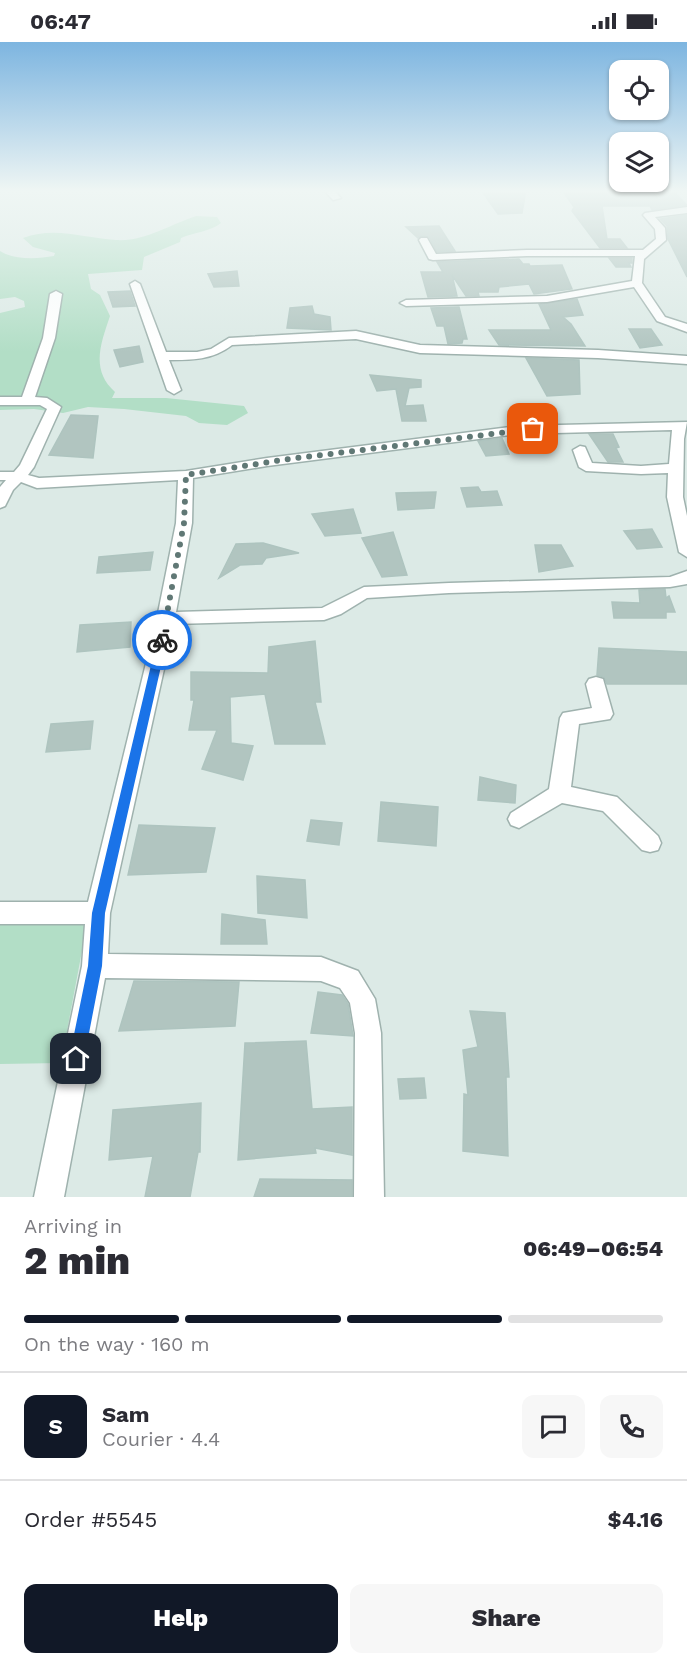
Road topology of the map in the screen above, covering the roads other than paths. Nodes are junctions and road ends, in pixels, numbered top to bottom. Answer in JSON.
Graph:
{"nodes":[{"id":1,"x":425,"y":244,"type":"edge"},
{"id":2,"x":656,"y":244,"type":"edge"},
{"id":3,"x":644,"y":253,"type":"junction"},
{"id":4,"x":637,"y":283,"type":"junction"},
{"id":5,"x":135,"y":284,"type":"dead end"},
{"id":6,"x":56,"y":294,"type":"dead end"},
{"id":7,"x":406,"y":303,"type":"dead end"},
{"id":8,"x":687,"y":328,"type":"edge"},
{"id":9,"x":161,"y":356,"type":"junction"},
{"id":10,"x":687,"y":360,"type":"edge"},
{"id":11,"x":174,"y":390,"type":"dead end"},
{"id":12,"x":0,"y":401,"type":"edge"},
{"id":13,"x":27,"y":401,"type":"junction"},
{"id":14,"x":684,"y":426,"type":"edge"},
{"id":15,"x":580,"y":450,"type":"dead end"},
{"id":16,"x":677,"y":468,"type":"junction"},
{"id":17,"x":186,"y":475,"type":"junction"},
{"id":18,"x":0,"y":476,"type":"edge"},
{"id":19,"x":18,"y":476,"type":"junction"},
{"id":20,"x":0,"y":503,"type":"edge"},
{"id":21,"x":687,"y":552,"type":"edge"},
{"id":22,"x":687,"y":576,"type":"edge"},
{"id":23,"x":166,"y":618,"type":"junction"},
{"id":24,"x":596,"y":684,"type":"dead end"},
{"id":25,"x":559,"y":794,"type":"junction"},
{"id":26,"x":519,"y":819,"type":"dead end"},
{"id":27,"x":650,"y":843,"type":"dead end"},
{"id":28,"x":0,"y":913,"type":"edge"},
{"id":29,"x":99,"y":913,"type":"junction"},
{"id":30,"x":95,"y":966,"type":"junction"},
{"id":31,"x":49,"y":1197,"type":"edge"},
{"id":32,"x":369,"y":1197,"type":"edge"}],
"edges":[{"from":1,"to":3,"type":"street"},
{"from":2,"to":3,"type":"street"},
{"from":3,"to":4,"type":"street"},
{"from":4,"to":7,"type":"street"},
{"from":4,"to":8,"type":"street"},
{"from":5,"to":9,"type":"street"},
{"from":6,"to":13,"type":"street"},
{"from":9,"to":10,"type":"street"},
{"from":9,"to":11,"type":"street"},
{"from":12,"to":13,"type":"street"},
{"from":13,"to":19,"type":"street"},
{"from":14,"to":16,"type":"street"},
{"from":14,"to":17,"type":"street"},
{"from":15,"to":16,"type":"street"},
{"from":16,"to":21,"type":"street"},
{"from":17,"to":19,"type":"street"},
{"from":17,"to":23,"type":"street"},
{"from":18,"to":19,"type":"street"},
{"from":19,"to":20,"type":"street"},
{"from":22,"to":23,"type":"street"},
{"from":23,"to":29,"type":"street"},
{"from":24,"to":25,"type":"street"},
{"from":25,"to":26,"type":"street"},
{"from":25,"to":27,"type":"street"},
{"from":28,"to":29,"type":"street"},
{"from":29,"to":30,"type":"street"},
{"from":30,"to":31,"type":"street"},
{"from":30,"to":32,"type":"street"}]}
